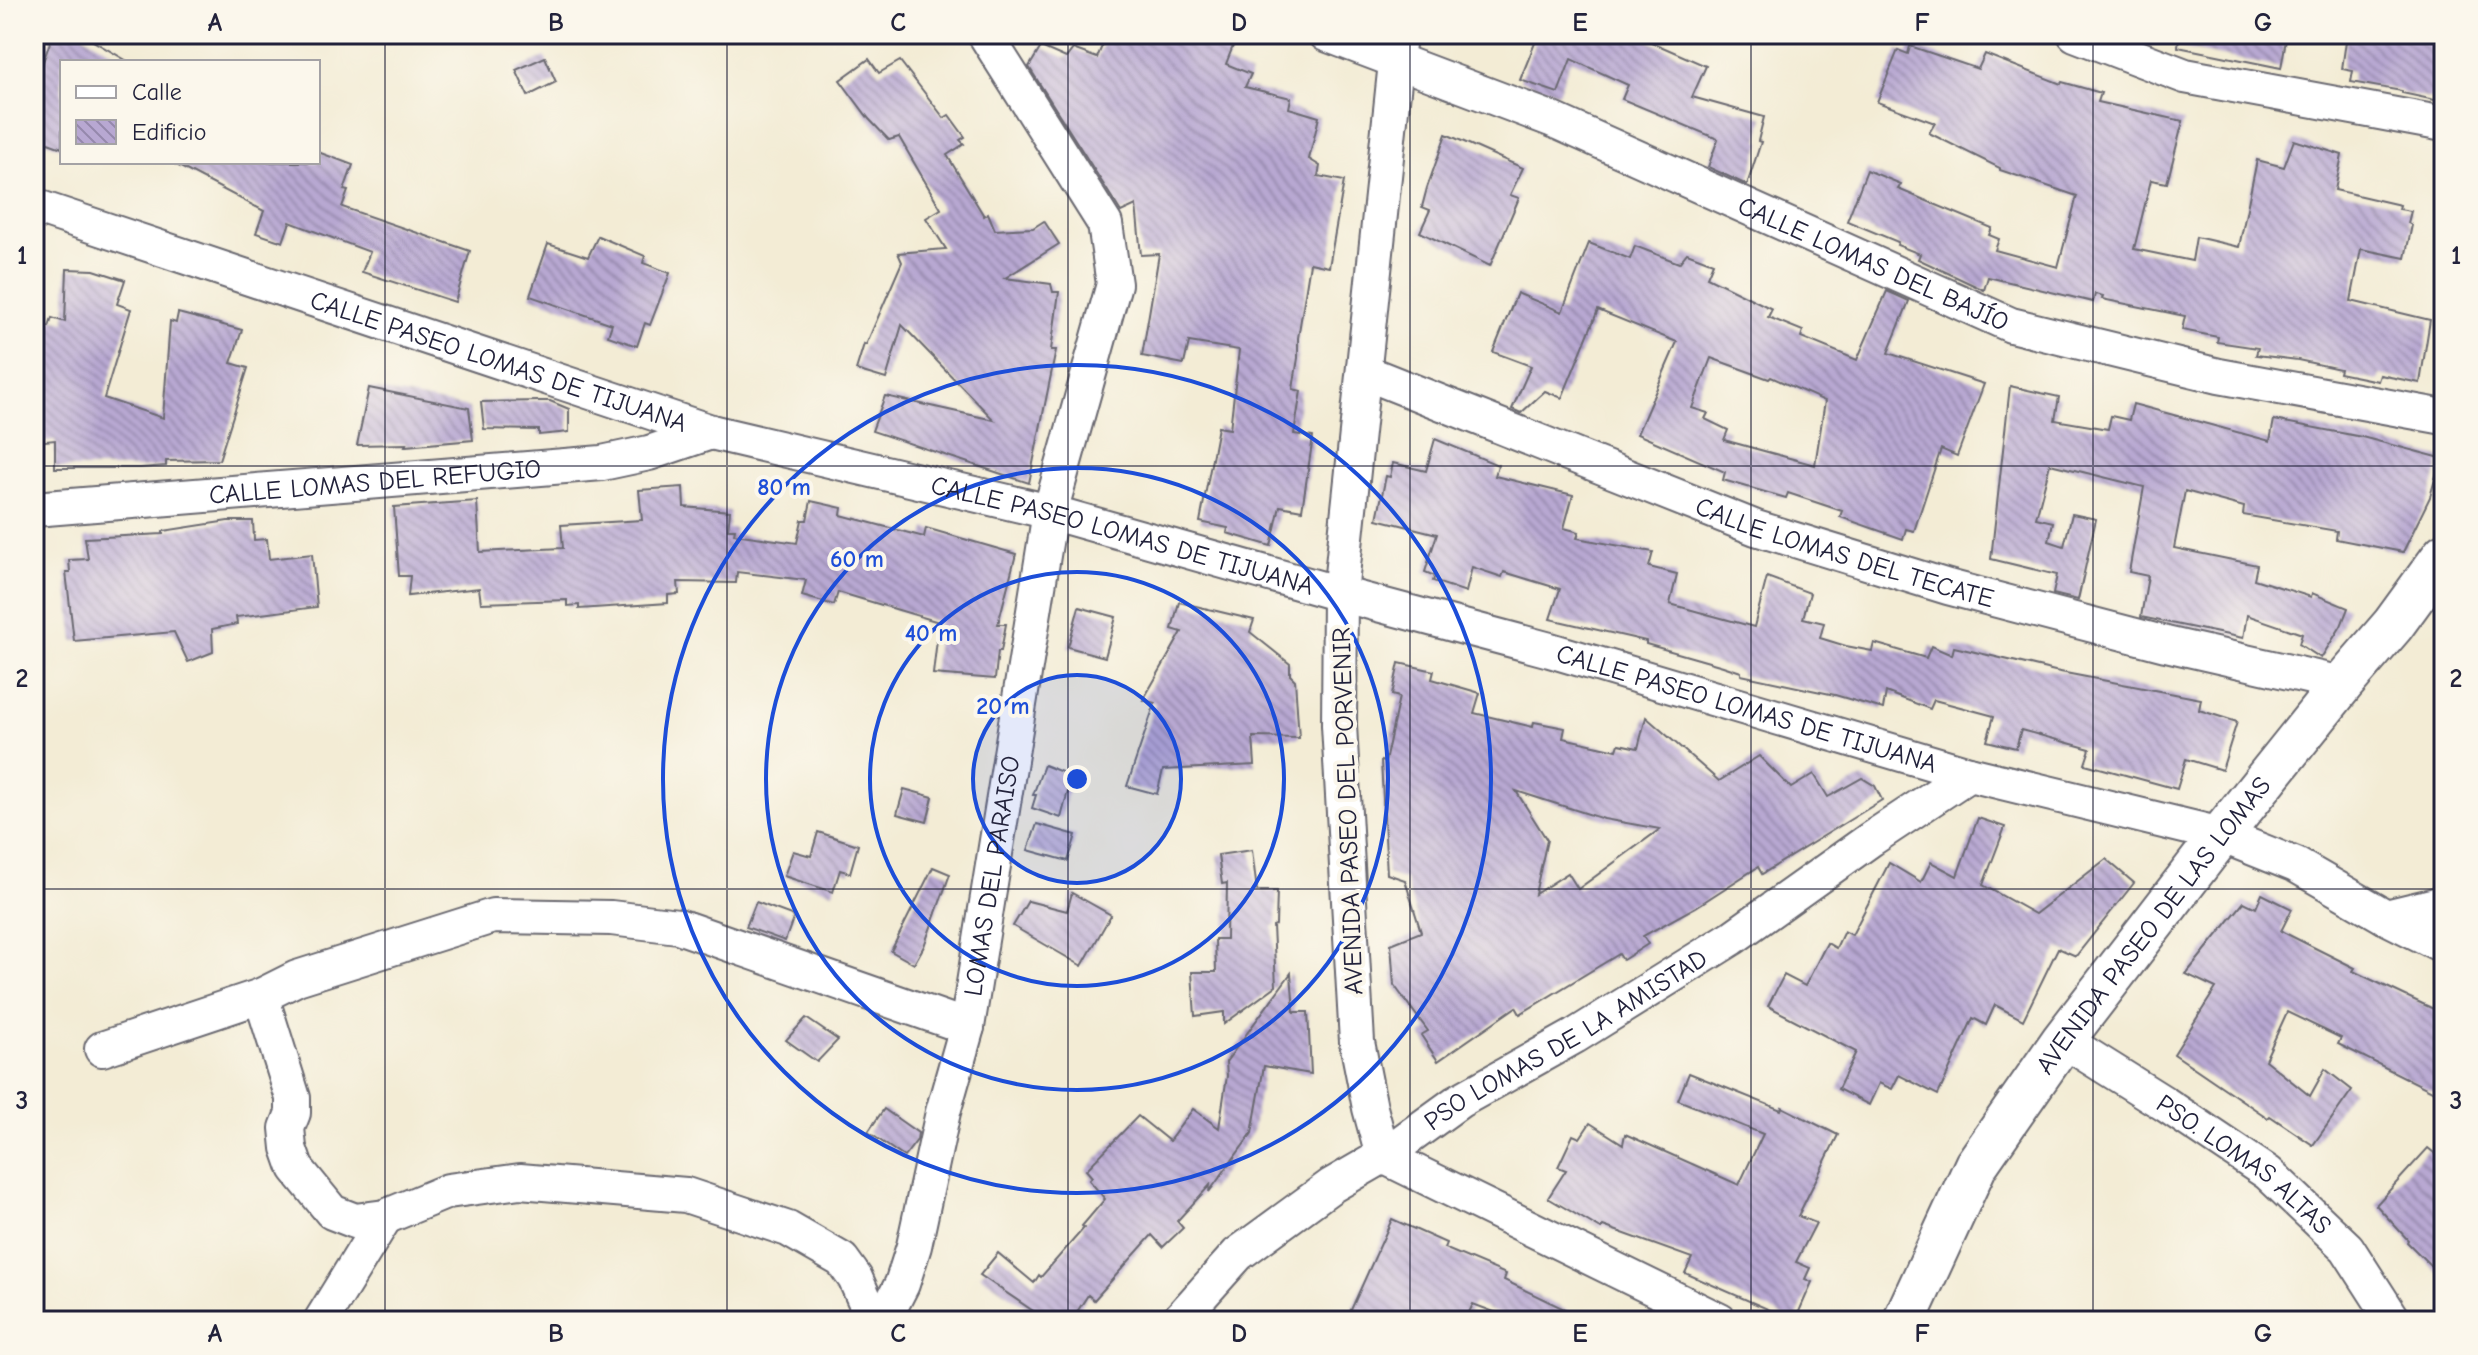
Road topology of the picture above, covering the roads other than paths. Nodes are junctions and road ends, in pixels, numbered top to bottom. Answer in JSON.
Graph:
{"nodes":[{"id":1,"x":985,"y":34,"type":"edge"},
{"id":2,"x":1326,"y":34,"type":"edge"},
{"id":3,"x":2075,"y":34,"type":"edge"},
{"id":4,"x":1397,"y":47,"type":"edge"},
{"id":5,"x":2444,"y":124,"type":"edge"},
{"id":6,"x":34,"y":206,"type":"edge"},
{"id":7,"x":1364,"y":372,"type":"junction"},
{"id":8,"x":2444,"y":417,"type":"edge"},
{"id":9,"x":711,"y":432,"type":"junction"},
{"id":10,"x":34,"y":509,"type":"edge"},
{"id":11,"x":1050,"y":512,"type":"junction"},
{"id":12,"x":2444,"y":555,"type":"edge"},
{"id":13,"x":1340,"y":594,"type":"junction"},
{"id":14,"x":2342,"y":684,"type":"junction"},
{"id":15,"x":1969,"y":774,"type":"junction"},
{"id":16,"x":2221,"y":835,"type":"junction"},
{"id":17,"x":2444,"y":903,"type":"edge"},
{"id":18,"x":2386,"y":917,"type":"junction"},
{"id":19,"x":2444,"y":946,"type":"edge"},
{"id":20,"x":261,"y":996,"type":"junction"},
{"id":21,"x":967,"y":1027,"type":"junction"},
{"id":22,"x":2063,"y":1040,"type":"junction"},
{"id":23,"x":102,"y":1049,"type":"dead end"},
{"id":24,"x":1383,"y":1156,"type":"junction"},
{"id":25,"x":385,"y":1217,"type":"junction"},
{"id":26,"x":321,"y":1321,"type":"edge"},
{"id":27,"x":874,"y":1321,"type":"edge"},
{"id":28,"x":883,"y":1321,"type":"edge"},
{"id":29,"x":1178,"y":1321,"type":"edge"},
{"id":30,"x":1720,"y":1321,"type":"edge"},
{"id":31,"x":1904,"y":1321,"type":"edge"},
{"id":32,"x":2394,"y":1321,"type":"edge"}],
"edges":[{"from":1,"to":11,"type":"street","name":"LOMAS DEL PARAISO"},
{"from":2,"to":4,"type":"street","name":"CALLE LOMAS DEL BAJÍO"},
{"from":3,"to":5,"type":"street"},
{"from":4,"to":7,"type":"street","name":"AVENIDA PASEO DEL PORVENIR"},
{"from":4,"to":8,"type":"street","name":"CALLE LOMAS DEL BAJÍO"},
{"from":6,"to":9,"type":"street","name":"CALLE PASEO LOMAS DE TIJUANA"},
{"from":7,"to":13,"type":"street","name":"AVENIDA PASEO DEL PORVENIR"},
{"from":7,"to":14,"type":"street","name":"CALLE LOMAS DEL TECATE"},
{"from":9,"to":10,"type":"street","name":"CALLE LOMAS DEL REFUGIO"},
{"from":9,"to":11,"type":"street","name":"CALLE PASEO LOMAS DE TIJUANA"},
{"from":11,"to":13,"type":"street","name":"CALLE PASEO LOMAS DE TIJUANA"},
{"from":11,"to":21,"type":"street","name":"LOMAS DEL PARAISO"},
{"from":12,"to":14,"type":"street","name":"AVENIDA PASEO DE LAS LOMAS"},
{"from":13,"to":15,"type":"street","name":"CALLE PASEO LOMAS DE TIJUANA"},
{"from":13,"to":24,"type":"street","name":"AVENIDA PASEO DEL PORVENIR"},
{"from":14,"to":16,"type":"street","name":"AVENIDA PASEO DE LAS LOMAS"},
{"from":15,"to":16,"type":"street","name":"CALLE PASEO LOMAS DE TIJUANA"},
{"from":15,"to":24,"type":"street","name":"PSO LOMAS DE LA AMISTAD"},
{"from":16,"to":18,"type":"street"},
{"from":16,"to":22,"type":"street","name":"AVENIDA PASEO DE LAS LOMAS"},
{"from":17,"to":18,"type":"street"},
{"from":18,"to":19,"type":"street"},
{"from":20,"to":21,"type":"street"},
{"from":20,"to":23,"type":"street"},
{"from":20,"to":25,"type":"street"},
{"from":21,"to":28,"type":"street","name":"LOMAS DEL PARAISO"},
{"from":22,"to":31,"type":"street","name":"AVENIDA PASEO DE LAS LOMAS"},
{"from":22,"to":32,"type":"street","name":"PSO. LOMAS ALTAS"},
{"from":24,"to":29,"type":"street","name":"PSO LOMAS DE LA AMISTAD"},
{"from":24,"to":30,"type":"street"},
{"from":25,"to":26,"type":"street"},
{"from":25,"to":27,"type":"street"}]}
